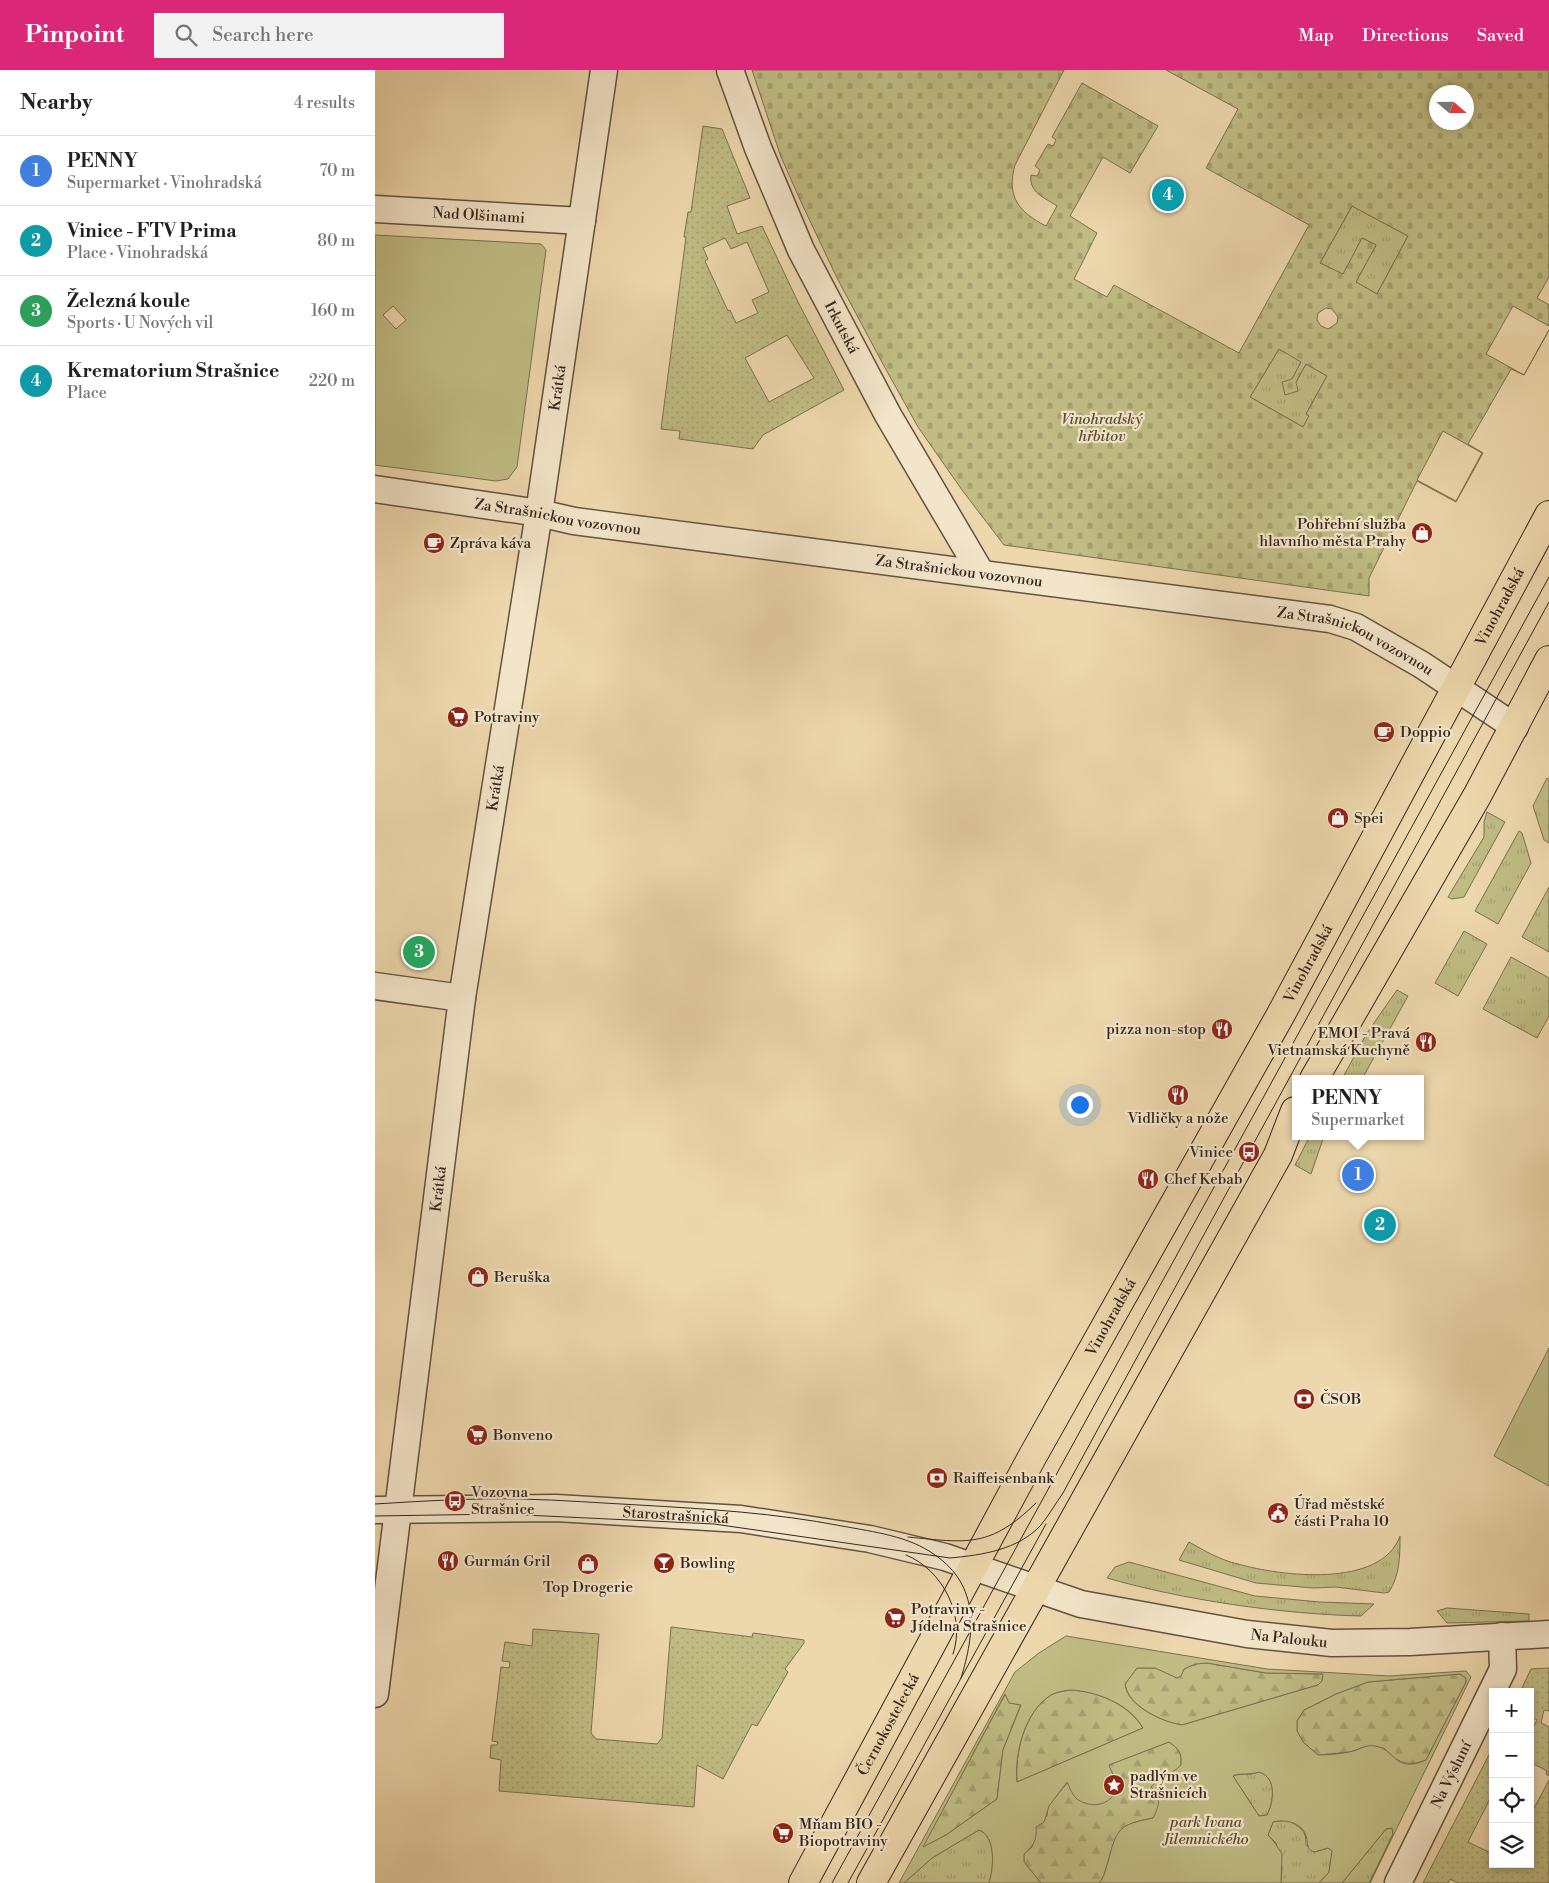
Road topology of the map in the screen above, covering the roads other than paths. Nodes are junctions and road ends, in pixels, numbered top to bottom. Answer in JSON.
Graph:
{"nodes":[{"id":1,"x":604,"y":70,"type":"edge"},
{"id":2,"x":730,"y":70,"type":"edge"},
{"id":3,"x":375,"y":210,"type":"edge"},
{"id":4,"x":582,"y":220,"type":"junction"},
{"id":5,"x":375,"y":489,"type":"edge"},
{"id":6,"x":539,"y":513,"type":"junction"},
{"id":7,"x":1549,"y":515,"type":"edge"},
{"id":8,"x":981,"y":573,"type":"junction"},
{"id":9,"x":1549,"y":660,"type":"edge"},
{"id":10,"x":1455,"y":687,"type":"junction"},
{"id":11,"x":1515,"y":727,"type":"junction"},
{"id":12,"x":375,"y":986,"type":"edge"},
{"id":13,"x":462,"y":998,"type":"junction"},
{"id":14,"x":1316,"y":1075,"type":"edge"},
{"id":15,"x":1292,"y":1119,"type":"edge"},
{"id":16,"x":387,"y":1510,"type":"edge"},
{"id":17,"x":973,"y":1567,"type":"junction"},
{"id":18,"x":1034,"y":1589,"type":"junction"},
{"id":19,"x":1549,"y":1634,"type":"edge"},
{"id":20,"x":1503,"y":1636,"type":"junction"},
{"id":21,"x":375,"y":1694,"type":"edge"},
{"id":22,"x":803,"y":1883,"type":"edge"},
{"id":23,"x":871,"y":1883,"type":"edge"},
{"id":24,"x":1399,"y":1883,"type":"edge"}],
"edges":[{"from":1,"to":4,"type":"street","name":"Krátká"},
{"from":2,"to":8,"type":"street","name":"Irkutská"},
{"from":3,"to":4,"type":"street","name":"Nad Olšinami"},
{"from":4,"to":6,"type":"street","name":"Krátká"},
{"from":5,"to":6,"type":"street","name":"Za Strašnickou vozovnou"},
{"from":6,"to":8,"type":"street","name":"Za Strašnickou vozovnou"},
{"from":6,"to":13,"type":"street","name":"Krátká"},
{"from":7,"to":10,"type":"main road","name":"Vinohradská"},
{"from":8,"to":10,"type":"street","name":"Za Strašnickou vozovnou"},
{"from":9,"to":11,"type":"main road"},
{"from":10,"to":11,"type":"street","name":"Za Strašnickou vozovnou"},
{"from":10,"to":17,"type":"main road","name":"Vinohradská"},
{"from":11,"to":14,"type":"main road"},
{"from":12,"to":13,"type":"street"},
{"from":13,"to":16,"type":"street","name":"Krátká"},
{"from":15,"to":18,"type":"main road"},
{"from":16,"to":17,"type":"street","name":"Starostrašnická"},
{"from":16,"to":21,"type":"street","name":"Krátká"},
{"from":17,"to":18,"type":"street","name":"Starostrašnická"},
{"from":17,"to":22,"type":"main road","name":"Černokostelecká"},
{"from":18,"to":20,"type":"street","name":"Na Palouku"},
{"from":18,"to":23,"type":"main road"},
{"from":19,"to":20,"type":"street","name":"Na Palouku"},
{"from":20,"to":24,"type":"street","name":"Na Výsluní"}]}
